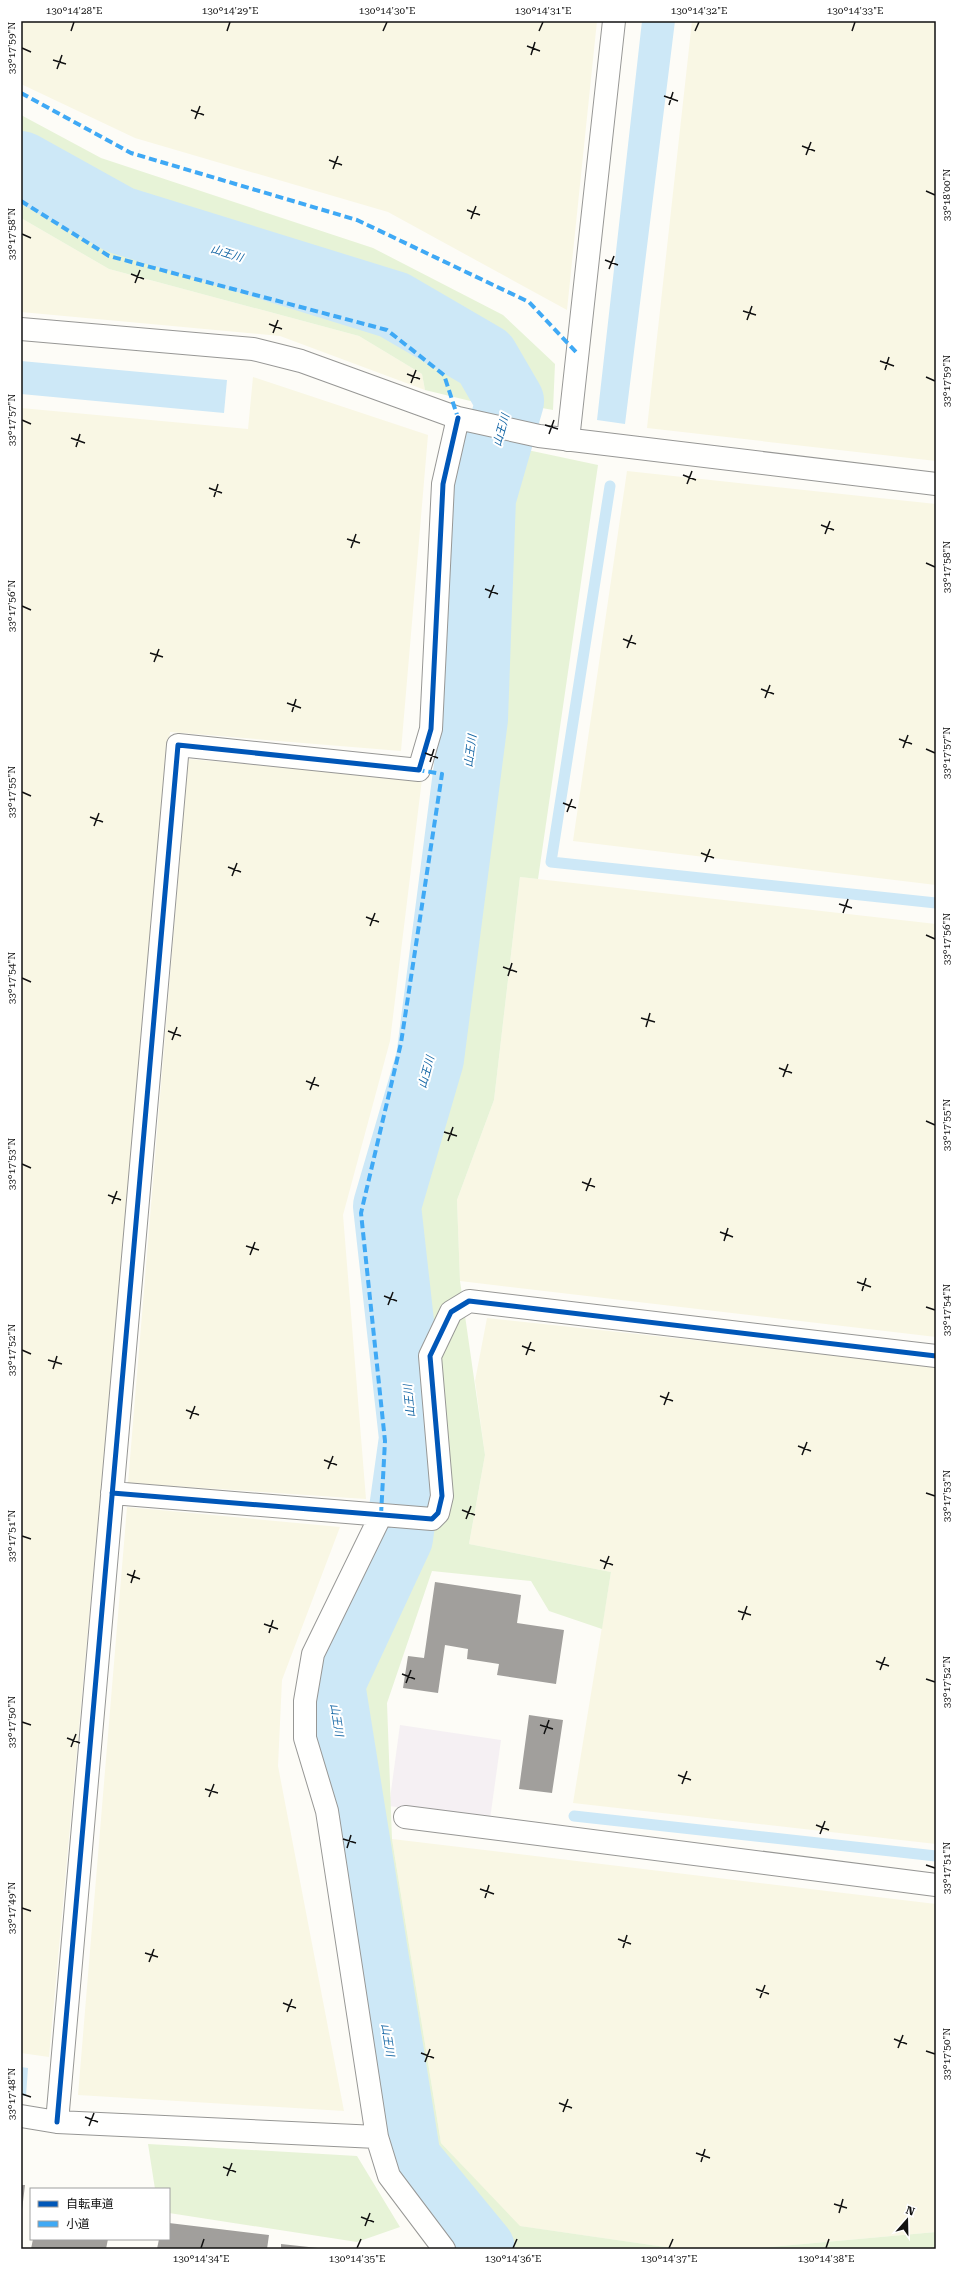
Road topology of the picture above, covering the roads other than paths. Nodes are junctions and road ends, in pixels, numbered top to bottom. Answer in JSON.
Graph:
{"nodes":[{"id":1,"x":614,"y":21,"type":"edge"},
{"id":2,"x":21,"y":329,"type":"edge"},
{"id":3,"x":458,"y":418,"type":"junction"},
{"id":4,"x":568,"y":440,"type":"junction"},
{"id":5,"x":936,"y":484,"type":"edge"},
{"id":6,"x":936,"y":1356,"type":"edge"},
{"id":7,"x":112,"y":1493,"type":"junction"},
{"id":8,"x":381,"y":1515,"type":"junction"},
{"id":9,"x":405,"y":1817,"type":"dead end"},
{"id":10,"x":936,"y":1885,"type":"edge"},
{"id":11,"x":21,"y":2116,"type":"edge"},
{"id":12,"x":57,"y":2122,"type":"junction"},
{"id":13,"x":377,"y":2137,"type":"junction"},
{"id":14,"x":444,"y":2249,"type":"edge"}],
"edges":[{"from":1,"to":4,"type":"street"},
{"from":2,"to":3,"type":"street"},
{"from":3,"to":4,"type":"street"},
{"from":3,"to":7,"type":"street"},
{"from":4,"to":5,"type":"street"},
{"from":6,"to":8,"type":"street"},
{"from":7,"to":8,"type":"street"},
{"from":7,"to":12,"type":"street"},
{"from":8,"to":13,"type":"street"},
{"from":9,"to":10,"type":"street"},
{"from":11,"to":12,"type":"street"},
{"from":12,"to":13,"type":"street"},
{"from":13,"to":14,"type":"street"}]}
